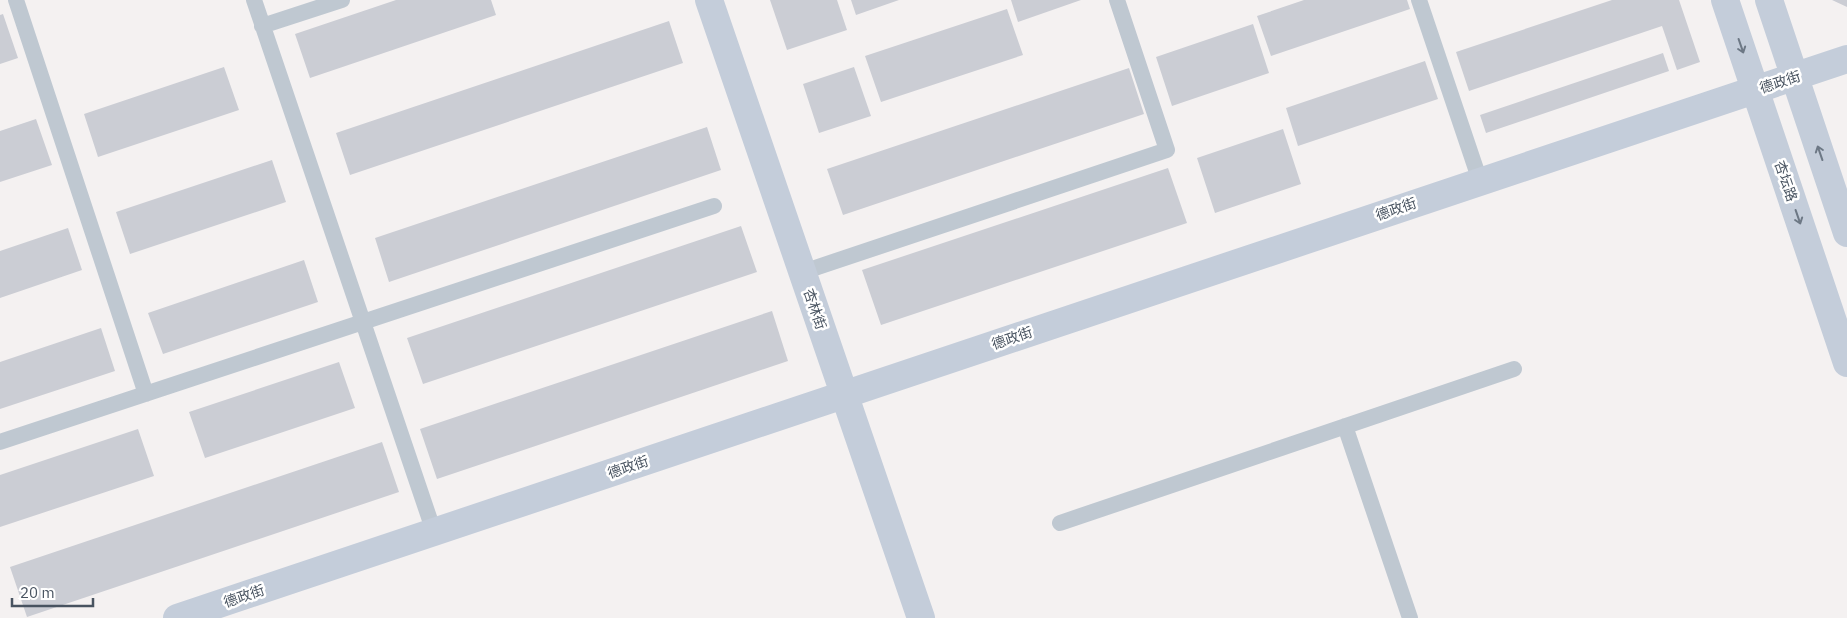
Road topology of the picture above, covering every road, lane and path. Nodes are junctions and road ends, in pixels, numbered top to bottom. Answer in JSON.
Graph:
{"nodes":[{"id":1,"x":16,"y":0,"type":"edge"},
{"id":2,"x":254,"y":0,"type":"edge"},
{"id":3,"x":342,"y":0,"type":"edge"},
{"id":4,"x":709,"y":0,"type":"edge"},
{"id":5,"x":1117,"y":0,"type":"edge"},
{"id":6,"x":1419,"y":0,"type":"edge"},
{"id":7,"x":1725,"y":0,"type":"edge"},
{"id":8,"x":1769,"y":0,"type":"edge"},
{"id":9,"x":262,"y":26,"type":"junction"},
{"id":10,"x":1847,"y":59,"type":"edge"},
{"id":11,"x":1795,"y":77,"type":"junction"},
{"id":12,"x":1756,"y":90,"type":"junction"},
{"id":13,"x":1480,"y":181,"type":"junction"},
{"id":14,"x":714,"y":206,"type":"dead end"},
{"id":15,"x":1847,"y":232,"type":"edge"},
{"id":16,"x":803,"y":272,"type":"junction"},
{"id":17,"x":362,"y":322,"type":"junction"},
{"id":18,"x":1847,"y":363,"type":"edge"},
{"id":19,"x":1514,"y":369,"type":"dead end"},
{"id":20,"x":146,"y":394,"type":"junction"},
{"id":21,"x":844,"y":394,"type":"junction"},
{"id":22,"x":1345,"y":426,"type":"junction"},
{"id":23,"x":0,"y":442,"type":"edge"},
{"id":24,"x":1060,"y":523,"type":"dead end"},
{"id":25,"x":434,"y":532,"type":"junction"},
{"id":26,"x":177,"y":618,"type":"edge"},
{"id":27,"x":921,"y":618,"type":"edge"},
{"id":28,"x":1410,"y":618,"type":"edge"}],
"edges":[{"from":1,"to":20,"type":"lane"},
{"from":2,"to":9,"type":"lane"},
{"from":3,"to":9,"type":"lane"},
{"from":4,"to":16,"type":"street","name":"杏林街"},
{"from":5,"to":16,"type":"lane"},
{"from":6,"to":13,"type":"lane"},
{"from":7,"to":12,"type":"street","name":"杏坛路","one_way":true},
{"from":8,"to":11,"type":"street"},
{"from":9,"to":17,"type":"lane"},
{"from":10,"to":11,"type":"street","name":"德政街"},
{"from":11,"to":12,"type":"street","name":"德政街"},
{"from":15,"to":11,"type":"street","one_way":true},
{"from":12,"to":13,"type":"street","name":"德政街"},
{"from":12,"to":18,"type":"street","name":"杏坛路","one_way":true},
{"from":13,"to":21,"type":"street","name":"德政街"},
{"from":14,"to":17,"type":"lane"},
{"from":16,"to":21,"type":"street","name":"杏林街"},
{"from":17,"to":20,"type":"lane"},
{"from":17,"to":25,"type":"lane"},
{"from":19,"to":22,"type":"lane"},
{"from":20,"to":23,"type":"lane"},
{"from":21,"to":25,"type":"street","name":"德政街"},
{"from":21,"to":27,"type":"street","name":"杏林街"},
{"from":22,"to":24,"type":"lane"},
{"from":22,"to":28,"type":"lane"},
{"from":25,"to":26,"type":"street","name":"德政街"}]}
